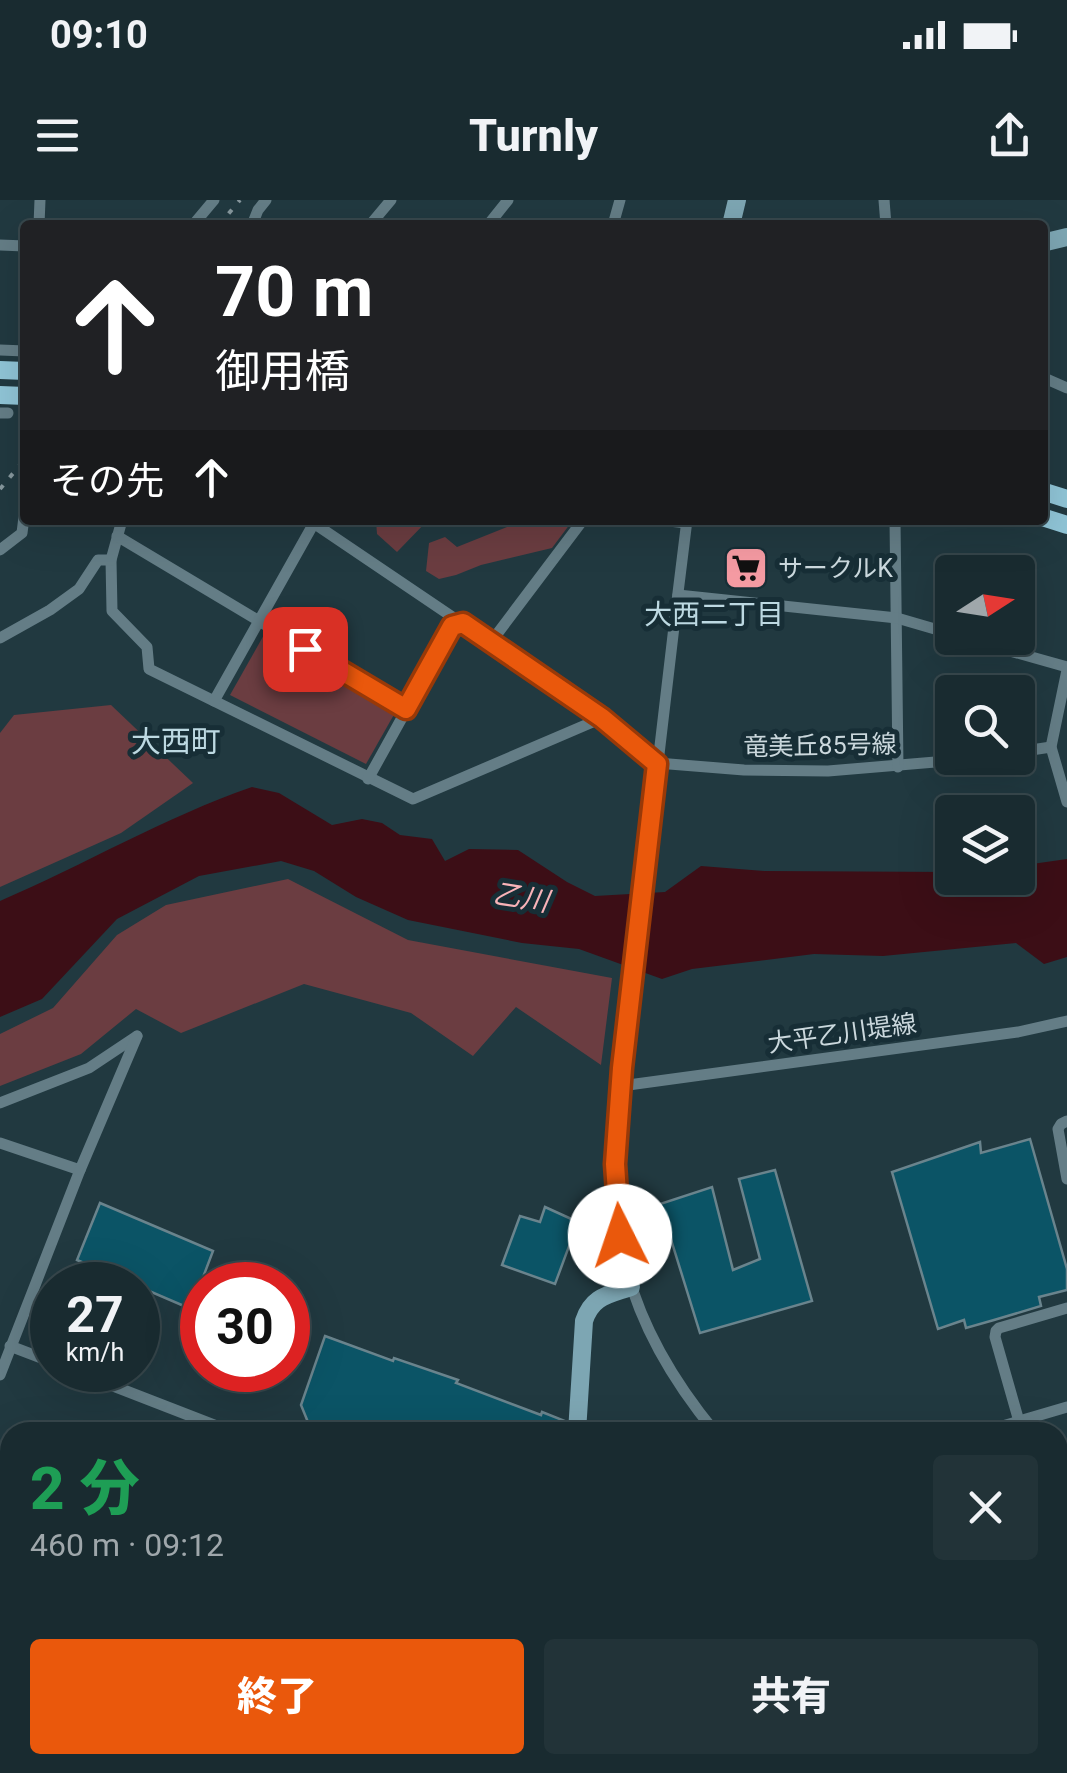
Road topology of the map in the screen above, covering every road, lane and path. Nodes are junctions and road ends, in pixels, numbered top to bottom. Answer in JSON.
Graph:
{"nodes":[{"id":1,"x":214,"y":200,"type":"edge"},
{"id":2,"x":390,"y":200,"type":"edge"},
{"id":3,"x":508,"y":200,"type":"edge"},
{"id":4,"x":197,"y":220,"type":"edge"},
{"id":5,"x":374,"y":220,"type":"edge"},
{"id":6,"x":492,"y":220,"type":"edge"},
{"id":7,"x":23,"y":525,"type":"edge"},
{"id":8,"x":120,"y":525,"type":"edge"},
{"id":9,"x":310,"y":525,"type":"edge"},
{"id":10,"x":318,"y":525,"type":"edge"},
{"id":11,"x":579,"y":525,"type":"edge"},
{"id":12,"x":686,"y":525,"type":"edge"},
{"id":13,"x":896,"y":525,"type":"edge"},
{"id":14,"x":117,"y":536,"type":"junction"},
{"id":15,"x":0,"y":550,"type":"edge"},
{"id":16,"x":111,"y":560,"type":"junction"},
{"id":17,"x":678,"y":596,"type":"junction"},
{"id":18,"x":897,"y":618,"type":"junction"},
{"id":19,"x":259,"y":620,"type":"junction"},
{"id":20,"x":463,"y":623,"type":"junction"},
{"id":21,"x":935,"y":629,"type":"edge"},
{"id":22,"x":0,"y":638,"type":"edge"},
{"id":23,"x":491,"y":642,"type":"junction"},
{"id":24,"x":1022,"y":655,"type":"edge"},
{"id":25,"x":1067,"y":668,"type":"edge"},
{"id":26,"x":214,"y":701,"type":"junction"},
{"id":27,"x":406,"y":709,"type":"junction"},
{"id":28,"x":602,"y":718,"type":"junction"},
{"id":29,"x":1051,"y":747,"type":"junction"},
{"id":30,"x":1035,"y":749,"type":"edge"},
{"id":31,"x":935,"y":763,"type":"edge"},
{"id":32,"x":657,"y":764,"type":"junction"},
{"id":33,"x":898,"y":767,"type":"junction"},
{"id":34,"x":368,"y":779,"type":"junction"},
{"id":35,"x":1067,"y":802,"type":"edge"},
{"id":36,"x":1067,"y":1021,"type":"edge"},
{"id":37,"x":622,"y":1086,"type":"junction"},
{"id":38,"x":0,"y":1103,"type":"edge"},
{"id":39,"x":1067,"y":1122,"type":"edge"},
{"id":40,"x":0,"y":1143,"type":"edge"},
{"id":41,"x":80,"y":1170,"type":"junction"},
{"id":42,"x":1067,"y":1179,"type":"edge"},
{"id":43,"x":630,"y":1287,"type":"junction"},
{"id":44,"x":1067,"y":1308,"type":"edge"},
{"id":45,"x":10,"y":1346,"type":"junction"},
{"id":46,"x":30,"y":1354,"type":"edge"},
{"id":47,"x":0,"y":1375,"type":"edge"},
{"id":48,"x":129,"y":1392,"type":"edge"},
{"id":49,"x":1067,"y":1407,"type":"edge"},
{"id":50,"x":206,"y":1422,"type":"edge"},
{"id":51,"x":578,"y":1422,"type":"edge"},
{"id":52,"x":707,"y":1422,"type":"edge"},
{"id":53,"x":1019,"y":1422,"type":"edge"},
{"id":54,"x":1032,"y":1422,"type":"edge"}],
"edges":[{"from":1,"to":4,"type":"street"},
{"from":2,"to":5,"type":"street"},
{"from":3,"to":6,"type":"street"},
{"from":7,"to":15,"type":"street"},
{"from":8,"to":14,"type":"street"},
{"from":9,"to":19,"type":"street"},
{"from":10,"to":20,"type":"street"},
{"from":11,"to":23,"type":"street"},
{"from":12,"to":17,"type":"street"},
{"from":13,"to":18,"type":"street"},
{"from":14,"to":16,"type":"street"},
{"from":14,"to":19,"type":"street"},
{"from":16,"to":22,"type":"street"},
{"from":16,"to":26,"type":"street"},
{"from":17,"to":18,"type":"street"},
{"from":17,"to":32,"type":"street"},
{"from":18,"to":21,"type":"street"},
{"from":18,"to":33,"type":"street"},
{"from":19,"to":26,"type":"street"},
{"from":19,"to":27,"type":"street"},
{"from":20,"to":23,"type":"street"},
{"from":20,"to":27,"type":"street"},
{"from":23,"to":28,"type":"street"},
{"from":24,"to":25,"type":"street"},
{"from":25,"to":29,"type":"street"},
{"from":26,"to":34,"type":"street"},
{"from":27,"to":34,"type":"street"},
{"from":28,"to":32,"type":"street"},
{"from":28,"to":34,"type":"street"},
{"from":29,"to":30,"type":"street"},
{"from":29,"to":35,"type":"street"},
{"from":31,"to":33,"type":"street","name":"竜美丘85号線"},
{"from":32,"to":33,"type":"street","name":"竜美丘85号線"},
{"from":32,"to":37,"type":"street"},
{"from":36,"to":37,"type":"street","name":"大平乙川堤線"},
{"from":37,"to":43,"type":"street"},
{"from":38,"to":41,"type":"street"},
{"from":39,"to":42,"type":"street"},
{"from":40,"to":41,"type":"street"},
{"from":41,"to":45,"type":"street"},
{"from":43,"to":51,"type":"street"},
{"from":43,"to":52,"type":"street"},
{"from":44,"to":53,"type":"street"},
{"from":45,"to":46,"type":"street"},
{"from":45,"to":47,"type":"street"},
{"from":48,"to":50,"type":"street"},
{"from":49,"to":54,"type":"street"}]}
